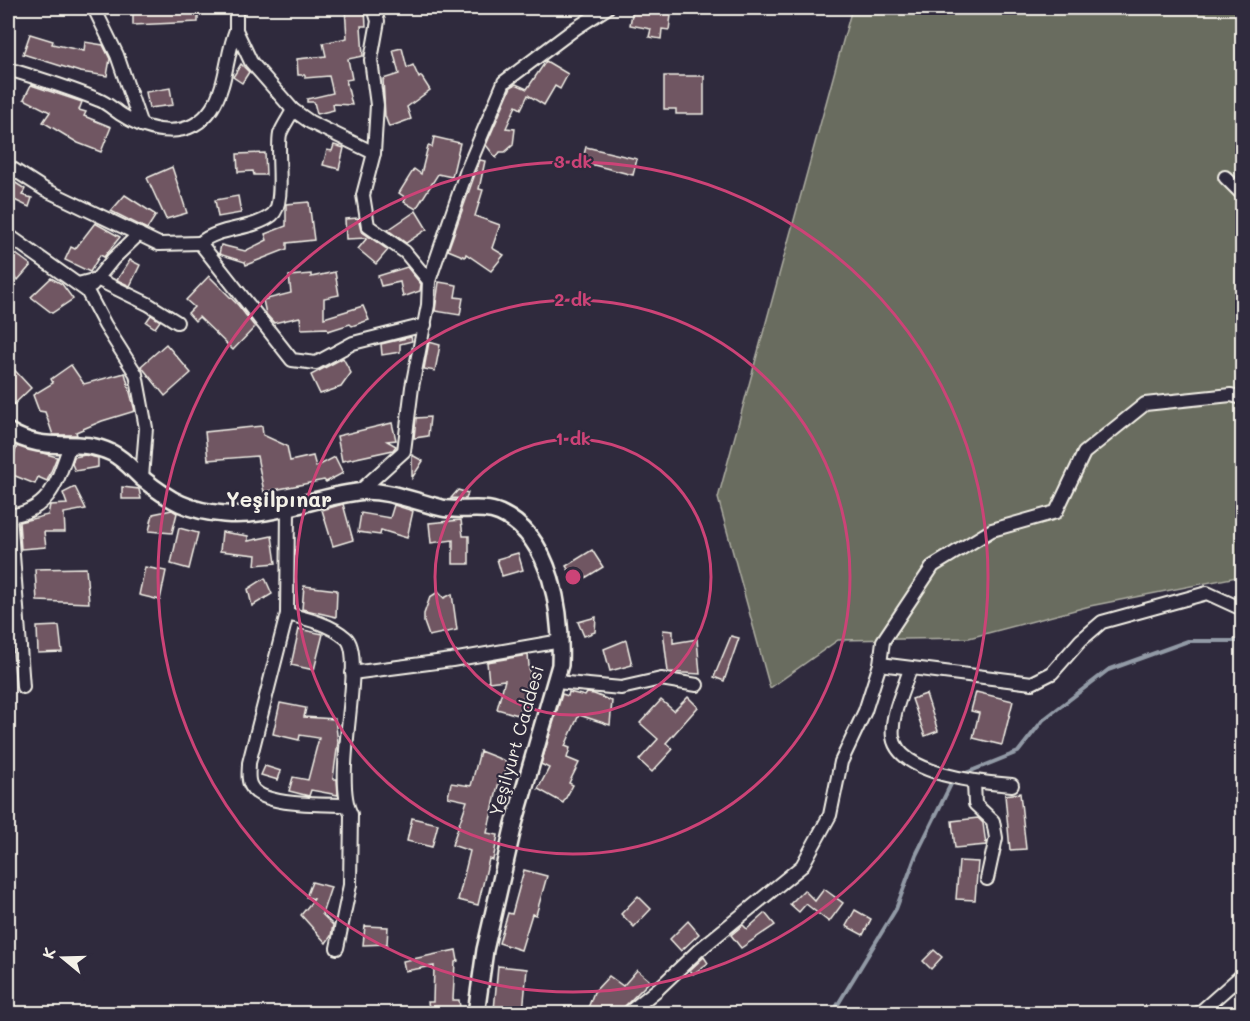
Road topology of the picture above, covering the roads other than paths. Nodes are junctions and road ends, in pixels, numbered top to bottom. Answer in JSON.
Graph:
{"nodes":[{"id":1,"x":94,"y":8,"type":"edge"},
{"id":2,"x":236,"y":8,"type":"edge"},
{"id":3,"x":374,"y":8,"type":"edge"},
{"id":4,"x":607,"y":8,"type":"edge"},
{"id":5,"x":236,"y":30,"type":"junction"},
{"id":6,"x":8,"y":69,"type":"edge"},
{"id":7,"x":293,"y":110,"type":"junction"},
{"id":8,"x":141,"y":125,"type":"junction"},
{"id":9,"x":374,"y":153,"type":"junction"},
{"id":10,"x":8,"y":166,"type":"edge"},
{"id":11,"x":1225,"y":177,"type":"dead end"},
{"id":12,"x":1242,"y":194,"type":"edge"},
{"id":13,"x":8,"y":234,"type":"edge"},
{"id":14,"x":139,"y":234,"type":"junction"},
{"id":15,"x":200,"y":243,"type":"junction"},
{"id":16,"x":97,"y":279,"type":"junction"},
{"id":17,"x":429,"y":281,"type":"junction"},
{"id":18,"x":83,"y":287,"type":"junction"},
{"id":19,"x":177,"y":322,"type":"dead end"},
{"id":20,"x":425,"y":325,"type":"junction"},
{"id":21,"x":1242,"y":398,"type":"edge"},
{"id":22,"x":8,"y":431,"type":"edge"},
{"id":23,"x":70,"y":445,"type":"junction"},
{"id":24,"x":142,"y":477,"type":"junction"},
{"id":25,"x":360,"y":491,"type":"junction"},
{"id":26,"x":288,"y":508,"type":"junction"},
{"id":27,"x":9,"y":516,"type":"edge"},
{"id":28,"x":1242,"y":609,"type":"edge"},
{"id":29,"x":287,"y":614,"type":"junction"},
{"id":30,"x":561,"y":641,"type":"junction"},
{"id":31,"x":880,"y":664,"type":"junction"},
{"id":32,"x":910,"y":669,"type":"junction"},
{"id":33,"x":352,"y":673,"type":"junction"},
{"id":34,"x":556,"y":682,"type":"junction"},
{"id":35,"x":697,"y":685,"type":"dead end"},
{"id":36,"x":23,"y":687,"type":"dead end"},
{"id":37,"x":974,"y":783,"type":"junction"},
{"id":38,"x":1012,"y":785,"type":"dead end"},
{"id":39,"x":346,"y":805,"type":"junction"},
{"id":40,"x":987,"y":879,"type":"dead end"},
{"id":41,"x":337,"y":948,"type":"dead end"},
{"id":42,"x":1242,"y":975,"type":"edge"},
{"id":43,"x":476,"y":1014,"type":"edge"},
{"id":44,"x":627,"y":1014,"type":"edge"},
{"id":45,"x":1198,"y":1014,"type":"edge"}],
"edges":[{"from":1,"to":8,"type":"street"},
{"from":2,"to":5,"type":"street"},
{"from":3,"to":9,"type":"street"},
{"from":4,"to":17,"type":"street"},
{"from":5,"to":7,"type":"street"},
{"from":5,"to":8,"type":"street"},
{"from":6,"to":8,"type":"street"},
{"from":7,"to":9,"type":"street"},
{"from":7,"to":15,"type":"street"},
{"from":9,"to":17,"type":"street"},
{"from":10,"to":14,"type":"street"},
{"from":11,"to":12,"type":"street"},
{"from":13,"to":18,"type":"street"},
{"from":14,"to":15,"type":"street"},
{"from":14,"to":16,"type":"street"},
{"from":15,"to":20,"type":"street"},
{"from":16,"to":18,"type":"street"},
{"from":16,"to":19,"type":"street"},
{"from":17,"to":20,"type":"street"},
{"from":18,"to":24,"type":"street"},
{"from":20,"to":25,"type":"street"},
{"from":21,"to":31,"type":"street"},
{"from":22,"to":23,"type":"main road","name":"Yeşilyurt Caddesi"},
{"from":23,"to":24,"type":"main road","name":"Yeşilyurt Caddesi"},
{"from":23,"to":27,"type":"street"},
{"from":24,"to":26,"type":"main road","name":"Yeşilyurt Caddesi"},
{"from":25,"to":26,"type":"main road","name":"Yeşilyurt Caddesi"},
{"from":25,"to":30,"type":"main road","name":"Yeşilyurt Caddesi"},
{"from":26,"to":29,"type":"street"},
{"from":27,"to":36,"type":"street"},
{"from":28,"to":32,"type":"street"},
{"from":29,"to":33,"type":"street"},
{"from":29,"to":39,"type":"street"},
{"from":30,"to":33,"type":"street"},
{"from":30,"to":34,"type":"main road","name":"Yeşilyurt Caddesi"},
{"from":31,"to":32,"type":"street"},
{"from":31,"to":44,"type":"street"},
{"from":32,"to":37,"type":"street"},
{"from":33,"to":39,"type":"street"},
{"from":34,"to":35,"type":"street"},
{"from":34,"to":43,"type":"main road","name":"Yeşilyurt Caddesi"},
{"from":37,"to":38,"type":"street"},
{"from":37,"to":40,"type":"street"},
{"from":39,"to":41,"type":"street"},
{"from":42,"to":45,"type":"street"}]}
